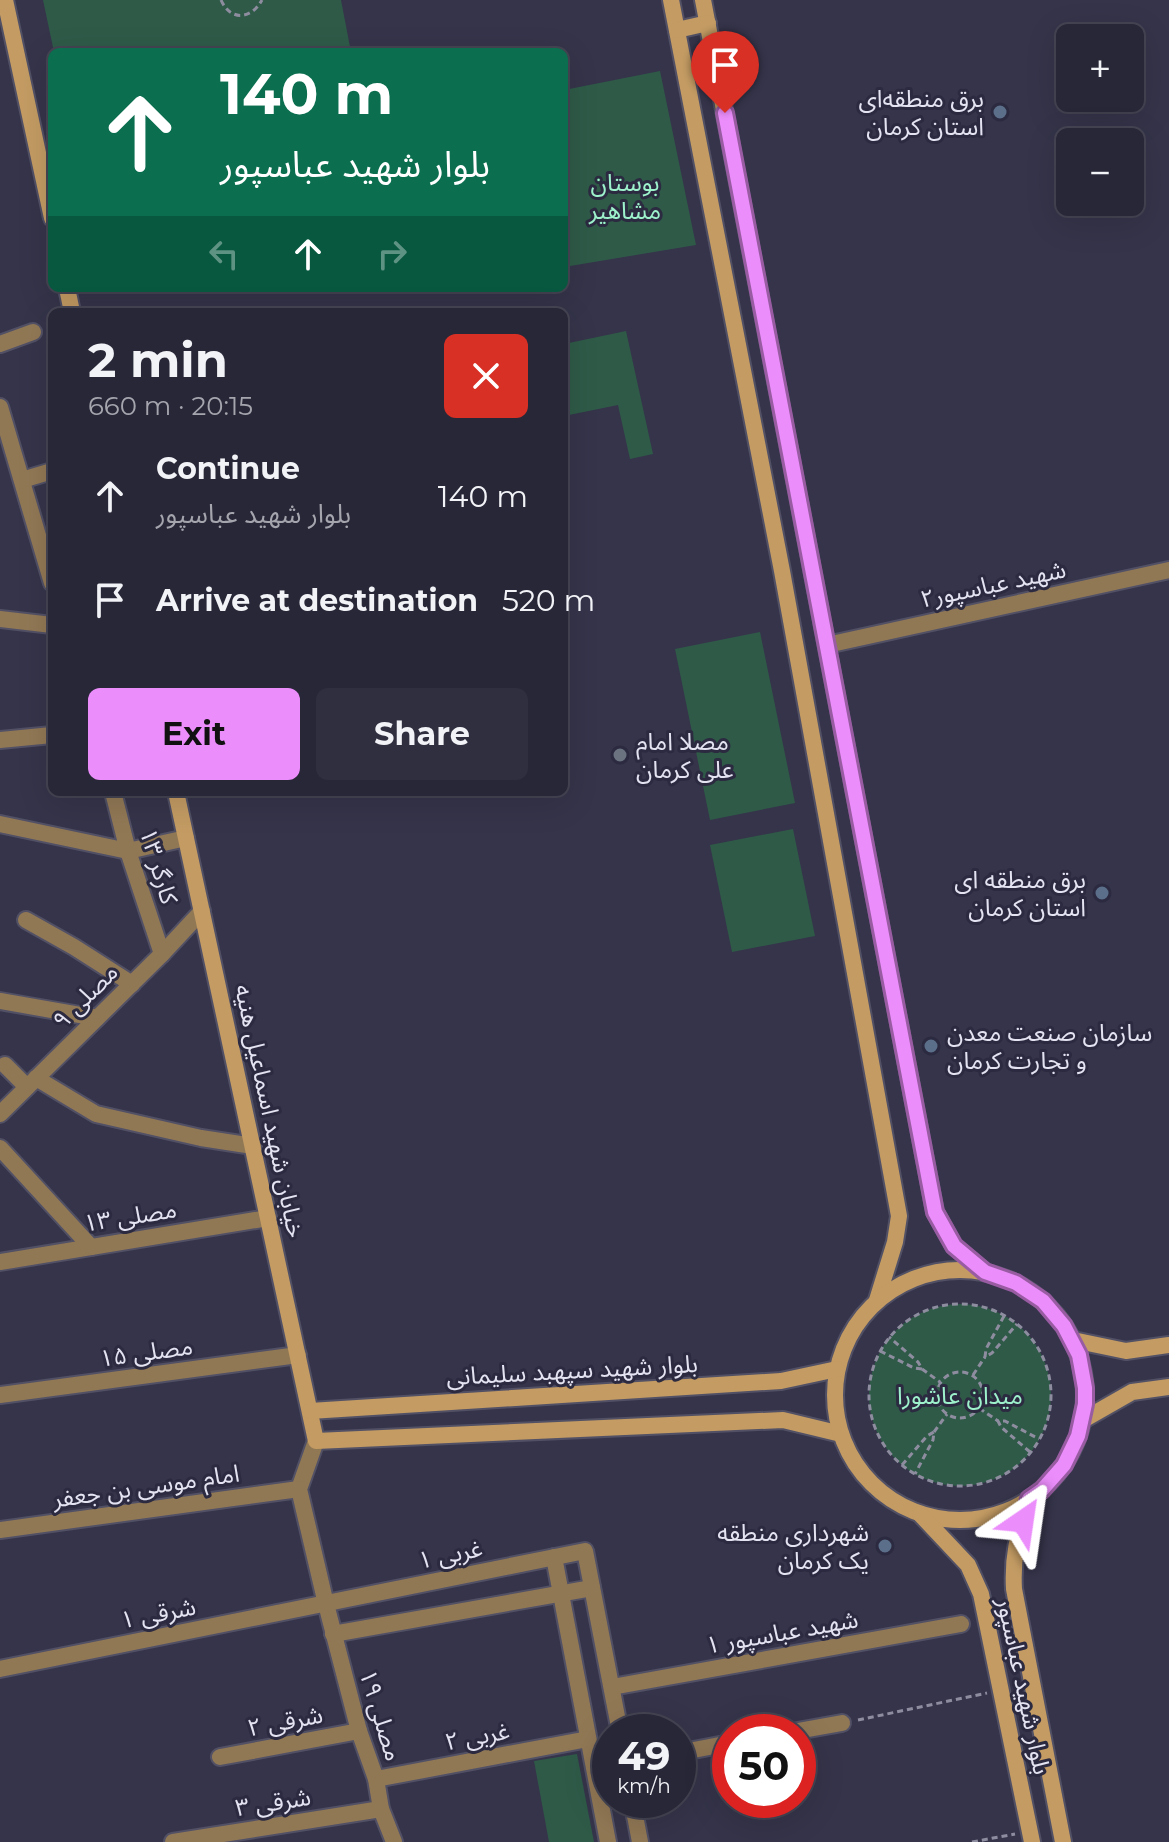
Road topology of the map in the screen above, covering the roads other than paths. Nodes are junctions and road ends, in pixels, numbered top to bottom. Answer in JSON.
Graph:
{"nodes":[{"id":1,"x":671,"y":0,"type":"edge"},
{"id":2,"x":703,"y":0,"type":"edge"},
{"id":3,"x":4,"y":6,"type":"edge"},
{"id":4,"x":708,"y":23,"type":"junction"},
{"id":5,"x":677,"y":30,"type":"junction"},
{"id":6,"x":48,"y":200,"type":"edge"},
{"id":7,"x":33,"y":332,"type":"dead end"},
{"id":8,"x":0,"y":344,"type":"edge"},
{"id":9,"x":0,"y":407,"type":"edge"},
{"id":10,"x":48,"y":472,"type":"edge"},
{"id":11,"x":22,"y":480,"type":"junction"},
{"id":12,"x":812,"y":566,"type":"junction"},
{"id":13,"x":48,"y":569,"type":"edge"},
{"id":14,"x":1169,"y":570,"type":"edge"},
{"id":15,"x":782,"y":571,"type":"junction"},
{"id":16,"x":0,"y":619,"type":"edge"},
{"id":17,"x":48,"y":625,"type":"edge"},
{"id":18,"x":827,"y":645,"type":"junction"},
{"id":19,"x":48,"y":735,"type":"edge"},
{"id":20,"x":0,"y":740,"type":"edge"},
{"id":21,"x":114,"y":796,"type":"edge"},
{"id":22,"x":177,"y":796,"type":"edge"},
{"id":23,"x":0,"y":824,"type":"edge"},
{"id":24,"x":186,"y":838,"type":"junction"},
{"id":25,"x":128,"y":851,"type":"junction"},
{"id":26,"x":202,"y":911,"type":"junction"},
{"id":27,"x":26,"y":920,"type":"dead end"},
{"id":28,"x":162,"y":954,"type":"junction"},
{"id":29,"x":132,"y":984,"type":"junction"},
{"id":30,"x":0,"y":1001,"type":"edge"},
{"id":31,"x":97,"y":1018,"type":"junction"},
{"id":32,"x":5,"y":1065,"type":"dead end"},
{"id":33,"x":32,"y":1082,"type":"junction"},
{"id":34,"x":0,"y":1114,"type":"edge"},
{"id":35,"x":253,"y":1146,"type":"junction"},
{"id":36,"x":0,"y":1148,"type":"edge"},
{"id":37,"x":268,"y":1218,"type":"junction"},
{"id":38,"x":91,"y":1247,"type":"junction"},
{"id":39,"x":0,"y":1262,"type":"edge"},
{"id":40,"x":985,"y":1272,"type":"junction"},
{"id":41,"x":877,"y":1300,"type":"junction"},
{"id":42,"x":1073,"y":1340,"type":"junction"},
{"id":43,"x":1169,"y":1345,"type":"edge"},
{"id":44,"x":298,"y":1355,"type":"junction"},
{"id":45,"x":837,"y":1369,"type":"junction"},
{"id":46,"x":1169,"y":1387,"type":"edge"},
{"id":47,"x":0,"y":1395,"type":"edge"},
{"id":48,"x":310,"y":1411,"type":"junction"},
{"id":49,"x":1083,"y":1420,"type":"junction"},
{"id":50,"x":841,"y":1434,"type":"junction"},
{"id":51,"x":316,"y":1441,"type":"junction"},
{"id":52,"x":299,"y":1489,"type":"junction"},
{"id":53,"x":1029,"y":1499,"type":"junction"},
{"id":54,"x":919,"y":1513,"type":"junction"},
{"id":55,"x":0,"y":1530,"type":"edge"},
{"id":56,"x":554,"y":1557,"type":"junction"},
{"id":57,"x":592,"y":1588,"type":"junction"},
{"id":58,"x":562,"y":1594,"type":"junction"},
{"id":59,"x":326,"y":1604,"type":"junction"},
{"id":60,"x":961,"y":1624,"type":"dead end"},
{"id":61,"x":333,"y":1634,"type":"junction"},
{"id":62,"x":0,"y":1669,"type":"edge"},
{"id":63,"x":612,"y":1687,"type":"junction"},
{"id":64,"x":617,"y":1714,"type":"edge"},
{"id":65,"x":842,"y":1723,"type":"road end"},
{"id":66,"x":816,"y":1728,"type":"edge"},
{"id":67,"x":359,"y":1731,"type":"junction"},
{"id":68,"x":588,"y":1739,"type":"junction"},
{"id":69,"x":220,"y":1757,"type":"dead end"},
{"id":70,"x":376,"y":1779,"type":"junction"},
{"id":71,"x":381,"y":1809,"type":"junction"},
{"id":72,"x":635,"y":1818,"type":"edge"},
{"id":73,"x":1031,"y":1836,"type":"edge"},
{"id":74,"x":173,"y":1842,"type":"edge"},
{"id":75,"x":394,"y":1842,"type":"edge"},
{"id":76,"x":608,"y":1842,"type":"edge"},
{"id":77,"x":640,"y":1842,"type":"edge"},
{"id":78,"x":1063,"y":1842,"type":"edge"}],
"edges":[{"from":1,"to":5,"type":"main road"},
{"from":2,"to":4,"type":"main road"},
{"from":3,"to":6,"type":"main road"},
{"from":4,"to":5,"type":"main road"},
{"from":4,"to":12,"type":"main road"},
{"from":5,"to":15,"type":"main road"},
{"from":7,"to":8,"type":"street"},
{"from":9,"to":11,"type":"street"},
{"from":10,"to":11,"type":"street"},
{"from":11,"to":13,"type":"street"},
{"from":12,"to":15,"type":"main road"},
{"from":12,"to":18,"type":"main road"},
{"from":14,"to":18,"type":"street","name":"شهید عباسپور۲"},
{"from":15,"to":41,"type":"main road"},
{"from":16,"to":17,"type":"street"},
{"from":18,"to":40,"type":"main road"},
{"from":19,"to":20,"type":"street"},
{"from":21,"to":25,"type":"street","name":"کارگر ۱۳"},
{"from":22,"to":24,"type":"main road","name":"خیابان شهید اسماعیل هنیه"},
{"from":23,"to":25,"type":"street"},
{"from":24,"to":25,"type":"street"},
{"from":24,"to":26,"type":"main road","name":"خیابان شهید اسماعیل هنیه"},
{"from":25,"to":28,"type":"street","name":"کارگر ۱۳"},
{"from":26,"to":28,"type":"street","name":"مصلی ۹"},
{"from":26,"to":35,"type":"main road","name":"خیابان شهید اسماعیل هنیه"},
{"from":27,"to":29,"type":"street"},
{"from":28,"to":29,"type":"street","name":"مصلی ۹"},
{"from":29,"to":31,"type":"street","name":"مصلی ۹"},
{"from":30,"to":31,"type":"street"},
{"from":31,"to":33,"type":"street","name":"مصلی ۹"},
{"from":32,"to":33,"type":"street"},
{"from":33,"to":34,"type":"street","name":"مصلی ۹"},
{"from":33,"to":35,"type":"street"},
{"from":35,"to":37,"type":"main road","name":"خیابان شهید اسماعیل هنیه"},
{"from":36,"to":38,"type":"street"},
{"from":37,"to":38,"type":"street","name":"مصلی ۱۳"},
{"from":37,"to":44,"type":"main road","name":"خیابان شهید اسماعیل هنیه"},
{"from":38,"to":39,"type":"street","name":"مصلی ۱۳"},
{"from":40,"to":41,"type":"main road"},
{"from":40,"to":42,"type":"main road"},
{"from":41,"to":45,"type":"main road"},
{"from":42,"to":43,"type":"main road"},
{"from":42,"to":49,"type":"main road"},
{"from":44,"to":47,"type":"street","name":"مصلی ۱۵"},
{"from":44,"to":48,"type":"main road","name":"خیابان شهید اسماعیل هنیه"},
{"from":45,"to":48,"type":"main road","name":"بلوار شهید سپهبد سلیمانی"},
{"from":45,"to":50,"type":"main road"},
{"from":46,"to":49,"type":"main road"},
{"from":48,"to":51,"type":"main road","name":"خیابان شهید اسماعیل هنیه"},
{"from":49,"to":53,"type":"main road"},
{"from":50,"to":51,"type":"main road"},
{"from":50,"to":54,"type":"main road"},
{"from":51,"to":52,"type":"street"},
{"from":52,"to":55,"type":"street","name":"امام موسی بن جعفر"},
{"from":52,"to":59,"type":"street","name":"مصلی ۱۹"},
{"from":53,"to":54,"type":"main road"},
{"from":53,"to":78,"type":"main road","name":"بلوار شهید عباسپور"},
{"from":54,"to":73,"type":"main road","name":"بلوار شهید عباسپور"},
{"from":56,"to":57,"type":"street","name":"۱ غربی"},
{"from":56,"to":58,"type":"street"},
{"from":56,"to":59,"type":"street","name":"۱ غربی"},
{"from":57,"to":58,"type":"street"},
{"from":57,"to":63,"type":"street"},
{"from":58,"to":61,"type":"street"},
{"from":58,"to":68,"type":"street"},
{"from":59,"to":61,"type":"street","name":"مصلی ۱۹"},
{"from":59,"to":62,"type":"street","name":"شرقی ۱"},
{"from":60,"to":63,"type":"street","name":"شهید عباسپور ۱"},
{"from":61,"to":67,"type":"street","name":"مصلی ۱۹"},
{"from":63,"to":64,"type":"street"},
{"from":65,"to":66,"type":"street"},
{"from":67,"to":69,"type":"street","name":"۲ شرقی"},
{"from":67,"to":70,"type":"street","name":"مصلی ۱۹"},
{"from":68,"to":70,"type":"street","name":"۲ غربی"},
{"from":68,"to":76,"type":"street"},
{"from":70,"to":71,"type":"street","name":"مصلی ۱۹"},
{"from":71,"to":74,"type":"street","name":"۳ شرقی"},
{"from":71,"to":75,"type":"street","name":"مصلی ۱۹"},
{"from":72,"to":77,"type":"street"}]}
